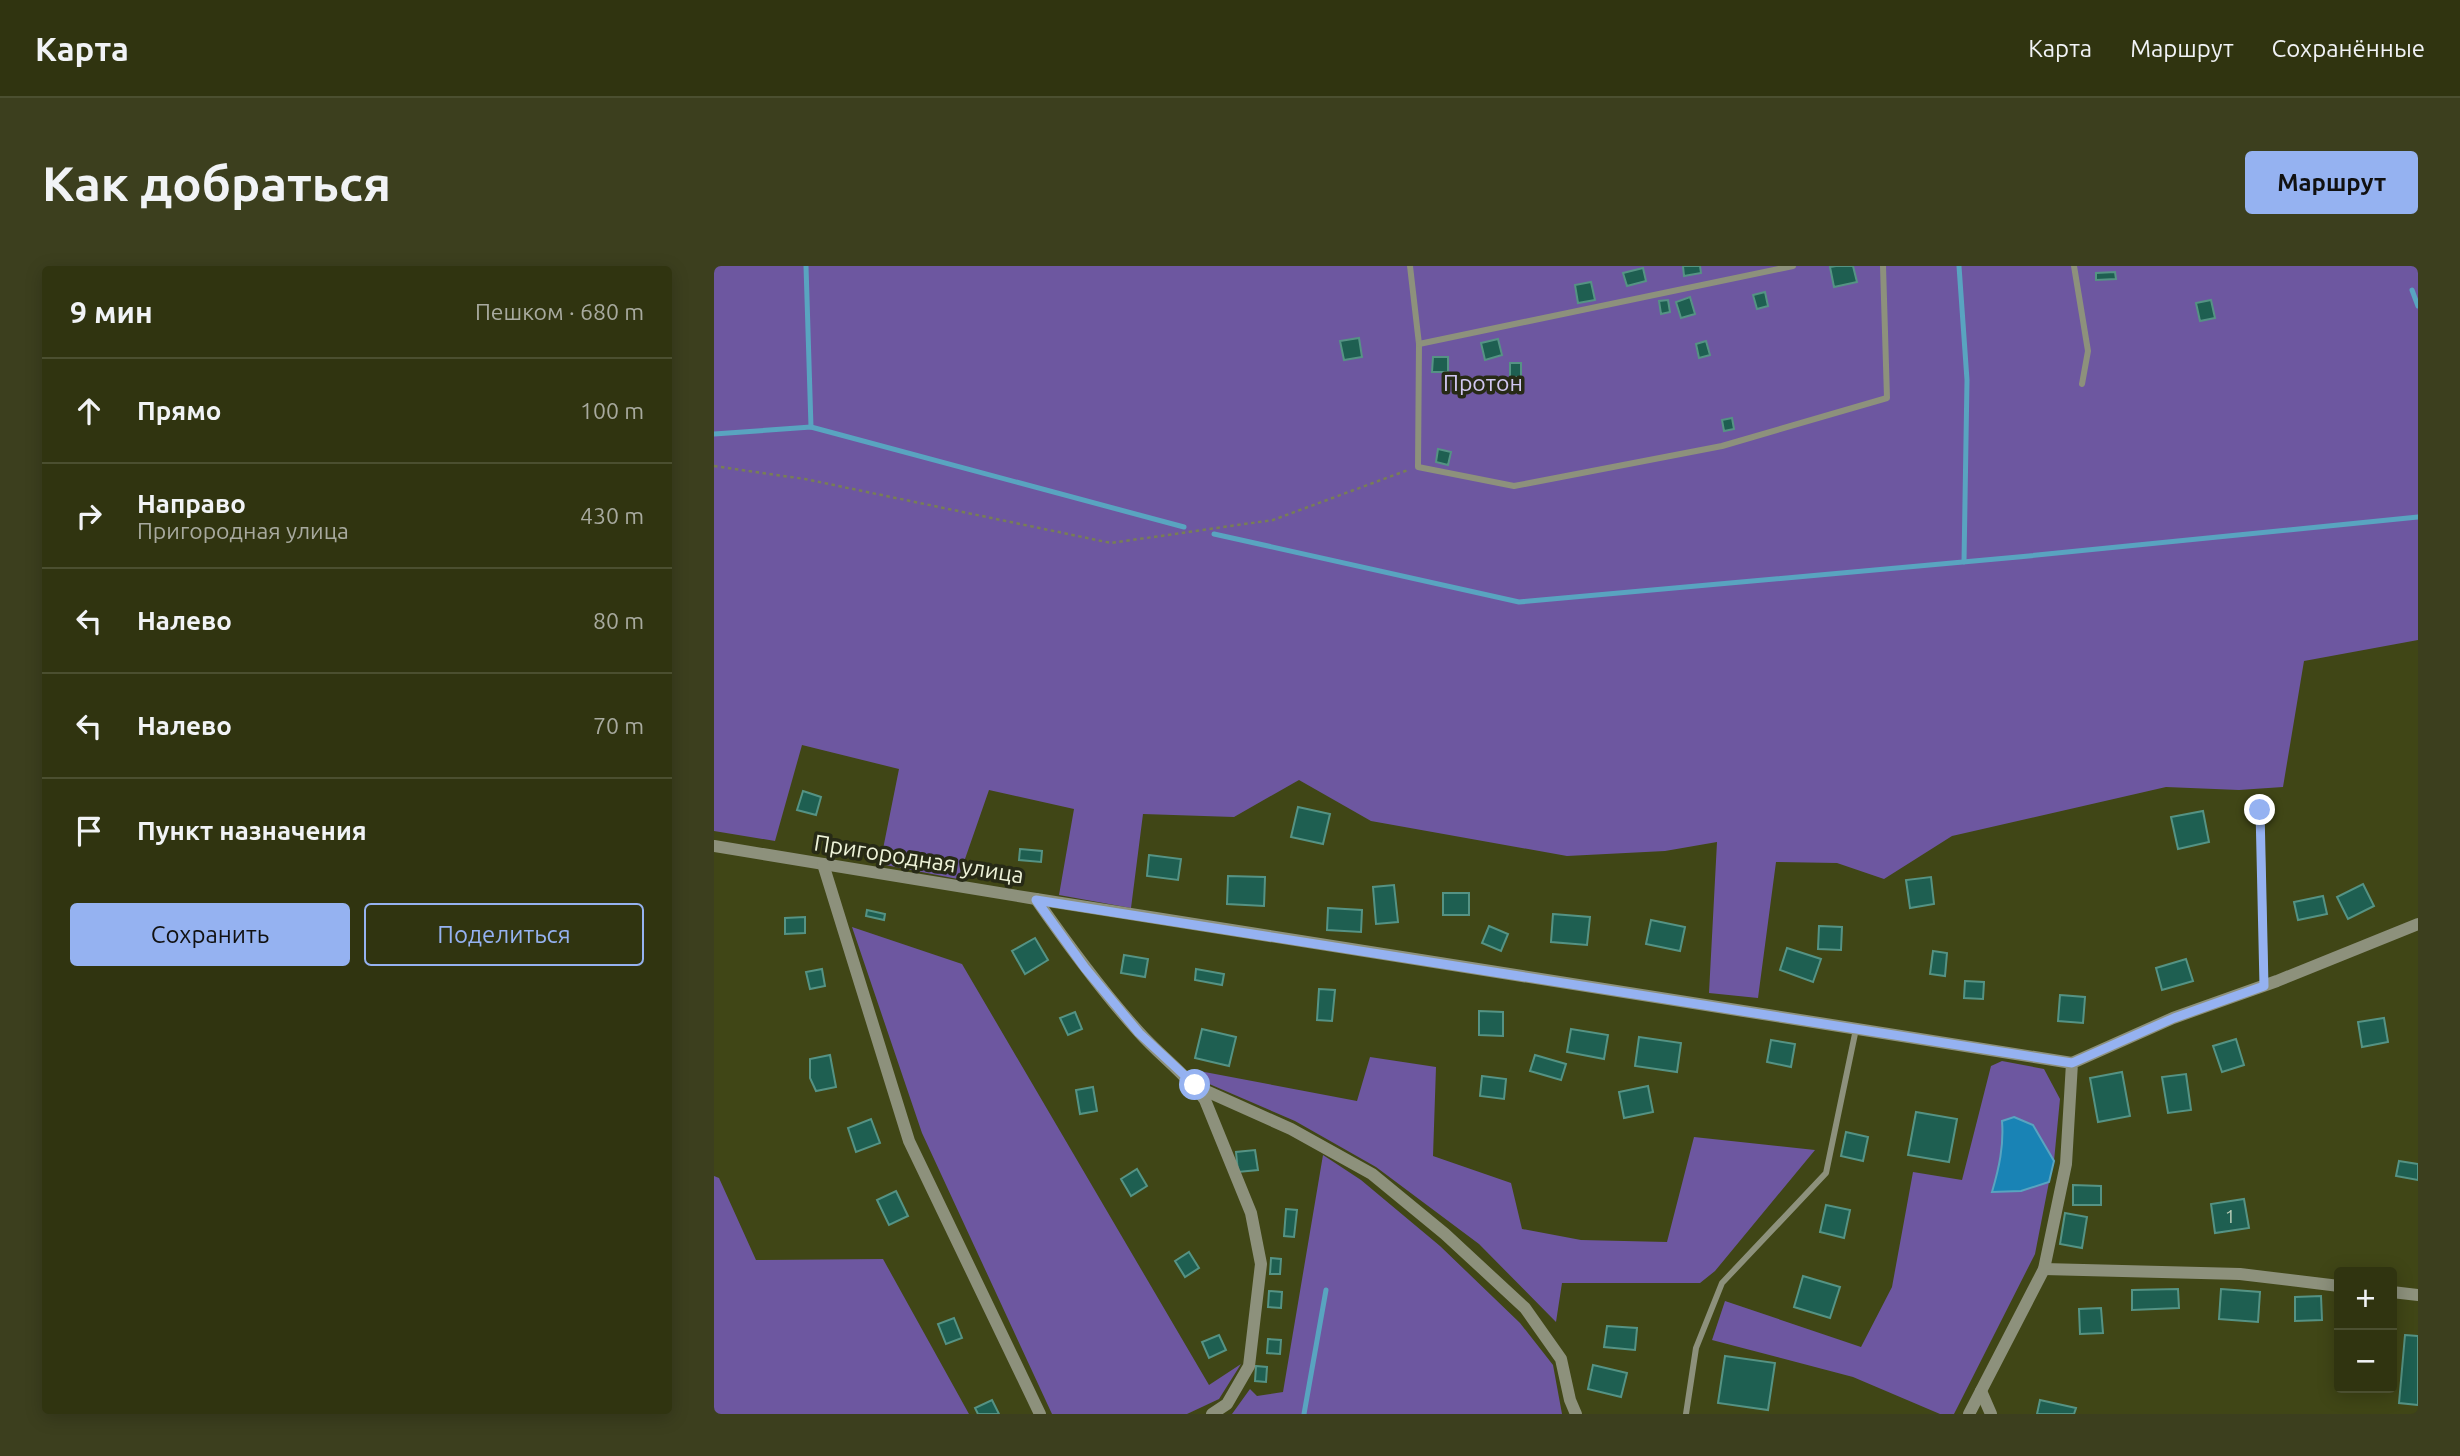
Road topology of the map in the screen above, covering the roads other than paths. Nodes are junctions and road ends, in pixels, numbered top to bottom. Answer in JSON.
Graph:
{"nodes":[{"id":1,"x":1410,"y":266,"type":"edge"},
{"id":2,"x":1793,"y":266,"type":"edge"},
{"id":3,"x":1883,"y":266,"type":"edge"},
{"id":4,"x":2074,"y":266,"type":"edge"},
{"id":5,"x":1419,"y":344,"type":"junction"},
{"id":6,"x":2082,"y":384,"type":"dead end"},
{"id":7,"x":2260,"y":810,"type":"dead end"},
{"id":8,"x":714,"y":846,"type":"edge"},
{"id":9,"x":823,"y":864,"type":"junction"},
{"id":10,"x":1036,"y":900,"type":"junction"},
{"id":11,"x":2418,"y":924,"type":"edge"},
{"id":12,"x":2264,"y":986,"type":"junction"},
{"id":13,"x":1856,"y":1029,"type":"junction"},
{"id":14,"x":2072,"y":1063,"type":"junction"},
{"id":15,"x":1195,"y":1085,"type":"junction"},
{"id":16,"x":2044,"y":1269,"type":"junction"},
{"id":17,"x":2334,"y":1285,"type":"edge"},
{"id":18,"x":2397,"y":1293,"type":"edge"},
{"id":19,"x":2418,"y":1295,"type":"edge"},
{"id":20,"x":1982,"y":1391,"type":"junction"},
{"id":21,"x":1040,"y":1414,"type":"edge"},
{"id":22,"x":1212,"y":1414,"type":"edge"},
{"id":23,"x":1576,"y":1414,"type":"edge"},
{"id":24,"x":1686,"y":1414,"type":"edge"},
{"id":25,"x":1969,"y":1414,"type":"edge"},
{"id":26,"x":1992,"y":1414,"type":"edge"}],
"edges":[{"from":1,"to":5,"type":"lane"},
{"from":2,"to":5,"type":"lane"},
{"from":3,"to":5,"type":"lane"},
{"from":4,"to":6,"type":"lane"},
{"from":7,"to":12,"type":"lane"},
{"from":8,"to":9,"type":"street","name":"Пригородная улица"},
{"from":9,"to":10,"type":"street","name":"Пригородная улица"},
{"from":9,"to":21,"type":"street"},
{"from":10,"to":13,"type":"street","name":"Пригородная улица"},
{"from":10,"to":15,"type":"street"},
{"from":11,"to":12,"type":"street"},
{"from":12,"to":14,"type":"street"},
{"from":13,"to":14,"type":"street","name":"Пригородная улица"},
{"from":13,"to":24,"type":"lane"},
{"from":14,"to":16,"type":"street"},
{"from":15,"to":22,"type":"street"},
{"from":15,"to":23,"type":"street"},
{"from":16,"to":17,"type":"street"},
{"from":16,"to":20,"type":"street"},
{"from":18,"to":19,"type":"street"},
{"from":20,"to":25,"type":"street"},
{"from":20,"to":26,"type":"street"}]}
